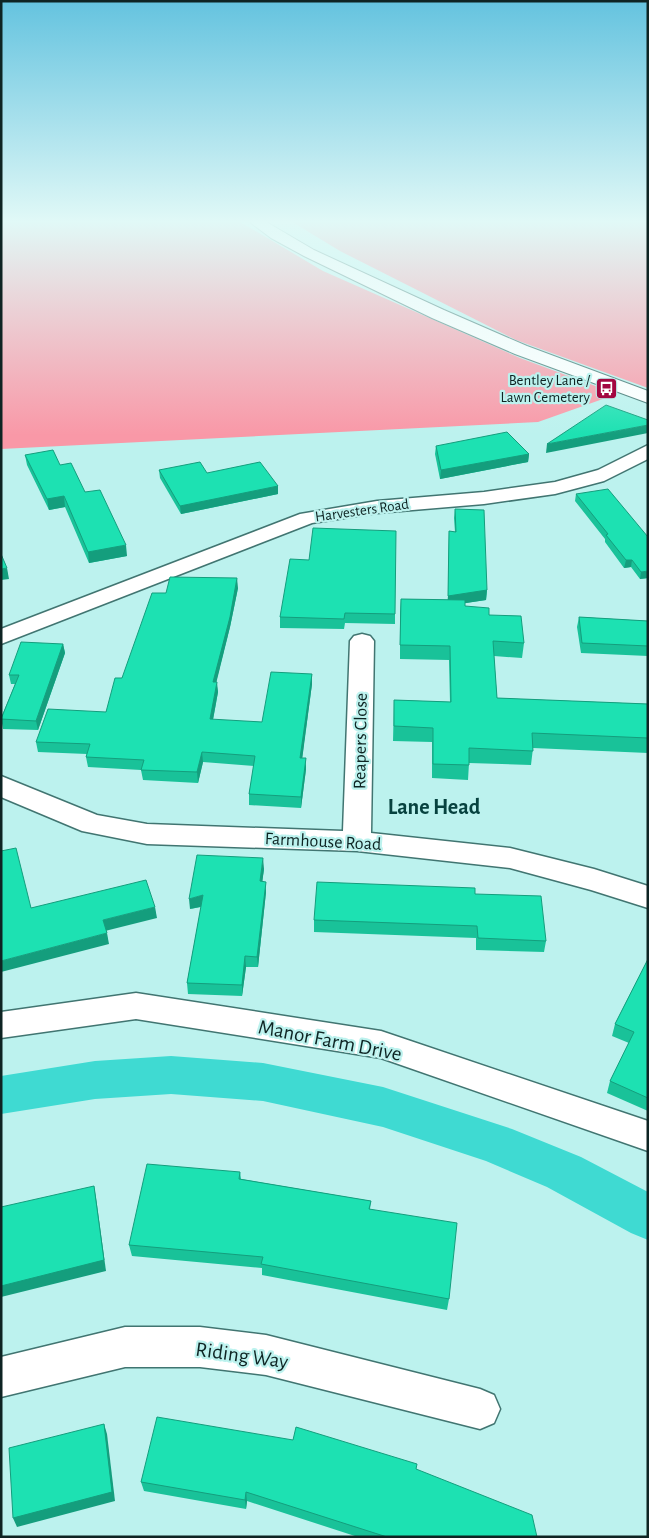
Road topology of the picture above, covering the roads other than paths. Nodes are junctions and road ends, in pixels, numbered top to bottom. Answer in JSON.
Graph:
{"nodes":[{"id":1,"x":392,"y":292,"type":"edge"},
{"id":2,"x":648,"y":397,"type":"edge"},
{"id":3,"x":648,"y":451,"type":"edge"},
{"id":4,"x":1,"y":638,"type":"edge"},
{"id":5,"x":362,"y":641,"type":"dead end"},
{"id":6,"x":1,"y":785,"type":"edge"},
{"id":7,"x":357,"y":841,"type":"junction"},
{"id":8,"x":648,"y":897,"type":"edge"},
{"id":9,"x":1,"y":1025,"type":"edge"},
{"id":10,"x":648,"y":1136,"type":"edge"},
{"id":11,"x":1,"y":1377,"type":"edge"},
{"id":12,"x":480,"y":1409,"type":"dead end"}],
"edges":[{"from":1,"to":2,"type":"street"},
{"from":3,"to":4,"type":"street","name":"Harvesters Road"},
{"from":5,"to":7,"type":"street","name":"Reapers Close"},
{"from":6,"to":7,"type":"street","name":"Farmhouse Road"},
{"from":7,"to":8,"type":"street","name":"Farmhouse Road"},
{"from":9,"to":10,"type":"street","name":"Manor Farm Drive"},
{"from":11,"to":12,"type":"street","name":"Riding Way"}]}
